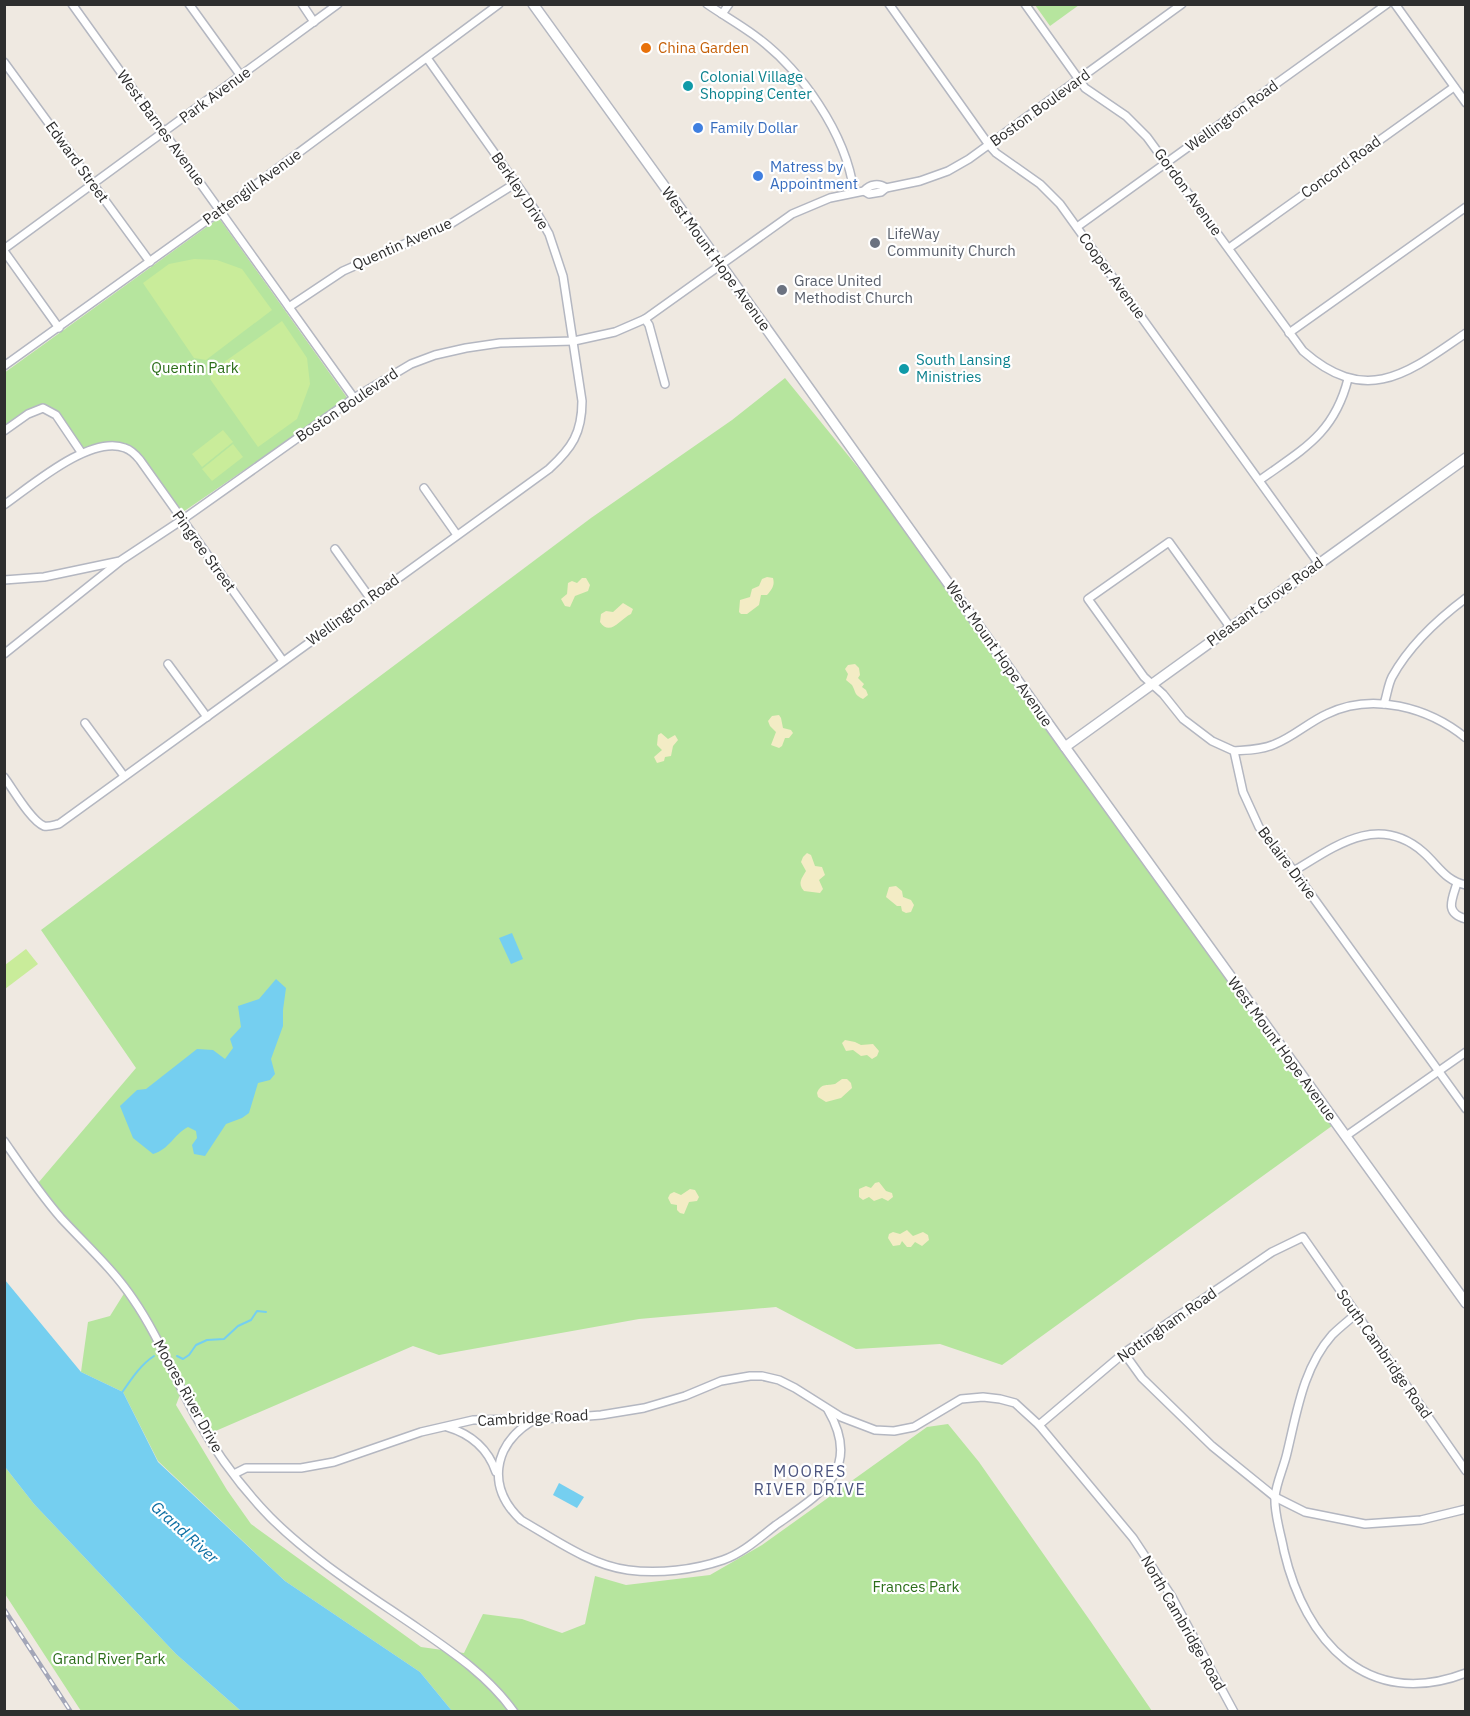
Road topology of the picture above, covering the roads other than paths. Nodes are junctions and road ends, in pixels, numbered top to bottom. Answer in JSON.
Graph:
{"nodes":[{"id":1,"x":72,"y":4,"type":"edge"},
{"id":2,"x":189,"y":4,"type":"edge"},
{"id":3,"x":302,"y":4,"type":"edge"},
{"id":4,"x":338,"y":4,"type":"edge"},
{"id":5,"x":499,"y":4,"type":"edge"},
{"id":6,"x":533,"y":4,"type":"edge"},
{"id":7,"x":707,"y":4,"type":"edge"},
{"id":8,"x":729,"y":4,"type":"edge"},
{"id":9,"x":889,"y":4,"type":"edge"},
{"id":10,"x":1025,"y":4,"type":"edge"},
{"id":11,"x":1182,"y":4,"type":"edge"},
{"id":12,"x":1387,"y":4,"type":"edge"},
{"id":13,"x":1395,"y":4,"type":"edge"},
{"id":14,"x":722,"y":14,"type":"junction"},
{"id":15,"x":314,"y":22,"type":"junction"},
{"id":16,"x":427,"y":58,"type":"junction"},
{"id":17,"x":5,"y":65,"type":"edge"},
{"id":18,"x":241,"y":76,"type":"junction"},
{"id":19,"x":1079,"y":80,"type":"junction"},
{"id":20,"x":1454,"y":87,"type":"junction"},
{"id":21,"x":1466,"y":103,"type":"edge"},
{"id":22,"x":165,"y":133,"type":"junction"},
{"id":23,"x":989,"y":145,"type":"junction"},
{"id":24,"x":1167,"y":162,"type":"junction"},
{"id":25,"x":516,"y":183,"type":"junction"},
{"id":26,"x":94,"y":184,"type":"junction"},
{"id":27,"x":854,"y":192,"type":"junction"},
{"id":28,"x":1466,"y":207,"type":"edge"},
{"id":29,"x":220,"y":211,"type":"junction"},
{"id":30,"x":1077,"y":227,"type":"junction"},
{"id":31,"x":1229,"y":248,"type":"junction"},
{"id":32,"x":4,"y":250,"type":"edge"},
{"id":33,"x":150,"y":262,"type":"junction"},
{"id":34,"x":722,"y":265,"type":"junction"},
{"id":35,"x":289,"y":307,"type":"junction"},
{"id":36,"x":645,"y":319,"type":"junction"},
{"id":37,"x":59,"y":328,"type":"junction"},
{"id":38,"x":1289,"y":333,"type":"junction"},
{"id":39,"x":1464,"y":337,"type":"edge"},
{"id":40,"x":574,"y":341,"type":"junction"},
{"id":41,"x":4,"y":366,"type":"edge"},
{"id":42,"x":1348,"y":379,"type":"junction"},
{"id":43,"x":665,"y":384,"type":"dead end"},
{"id":44,"x":354,"y":398,"type":"junction"},
{"id":45,"x":4,"y":431,"type":"edge"},
{"id":46,"x":81,"y":452,"type":"junction"},
{"id":47,"x":1466,"y":458,"type":"edge"},
{"id":48,"x":1260,"y":480,"type":"junction"},
{"id":49,"x":424,"y":488,"type":"dead end"},
{"id":50,"x":4,"y":505,"type":"edge"},
{"id":51,"x":182,"y":520,"type":"junction"},
{"id":52,"x":458,"y":535,"type":"junction"},
{"id":53,"x":335,"y":549,"type":"dead end"},
{"id":54,"x":120,"y":561,"type":"junction"},
{"id":55,"x":1318,"y":564,"type":"junction"},
{"id":56,"x":4,"y":580,"type":"edge"},
{"id":57,"x":370,"y":598,"type":"junction"},
{"id":58,"x":1466,"y":598,"type":"edge"},
{"id":59,"x":1230,"y":627,"type":"junction"},
{"id":60,"x":4,"y":654,"type":"edge"},
{"id":61,"x":283,"y":661,"type":"junction"},
{"id":62,"x":168,"y":664,"type":"dead end"},
{"id":63,"x":1152,"y":685,"type":"junction"},
{"id":64,"x":1384,"y":704,"type":"junction"},
{"id":65,"x":207,"y":717,"type":"junction"},
{"id":66,"x":85,"y":723,"type":"dead end"},
{"id":67,"x":1466,"y":738,"type":"edge"},
{"id":68,"x":1065,"y":747,"type":"junction"},
{"id":69,"x":1234,"y":751,"type":"junction"},
{"id":70,"x":124,"y":776,"type":"junction"},
{"id":71,"x":4,"y":777,"type":"edge"},
{"id":72,"x":1294,"y":871,"type":"junction"},
{"id":73,"x":1457,"y":883,"type":"junction"},
{"id":74,"x":1466,"y":885,"type":"edge"},
{"id":75,"x":1466,"y":919,"type":"edge"},
{"id":76,"x":1466,"y":1052,"type":"edge"},
{"id":77,"x":1439,"y":1071,"type":"junction"},
{"id":78,"x":1466,"y":1108,"type":"edge"},
{"id":79,"x":1346,"y":1136,"type":"junction"},
{"id":80,"x":4,"y":1141,"type":"edge"},
{"id":81,"x":1303,"y":1237,"type":"joint"},
{"id":82,"x":1466,"y":1303,"type":"edge"},
{"id":83,"x":1356,"y":1314,"type":"junction"},
{"id":84,"x":1124,"y":1353,"type":"junction"},
{"id":85,"x":827,"y":1408,"type":"junction"},
{"id":86,"x":534,"y":1420,"type":"junction"},
{"id":87,"x":1039,"y":1425,"type":"junction"},
{"id":88,"x":445,"y":1427,"type":"junction"},
{"id":89,"x":1462,"y":1459,"type":"edge"},
{"id":90,"x":1466,"y":1471,"type":"edge"},
{"id":91,"x":234,"y":1474,"type":"junction"},
{"id":92,"x":498,"y":1478,"type":"junction"},
{"id":93,"x":1275,"y":1497,"type":"junction"},
{"id":94,"x":1466,"y":1509,"type":"edge"},
{"id":95,"x":1466,"y":1673,"type":"edge"},
{"id":96,"x":514,"y":1712,"type":"edge"},
{"id":97,"x":1234,"y":1712,"type":"edge"}],
"edges":[{"from":1,"to":22,"type":"street","name":"West Barnes Avenue"},
{"from":2,"to":18,"type":"street"},
{"from":3,"to":15,"type":"street"},
{"from":4,"to":15,"type":"street","name":"Park Avenue"},
{"from":5,"to":16,"type":"street","name":"Pattengill Avenue"},
{"from":6,"to":34,"type":"street","name":"West Mount Hope Avenue"},
{"from":7,"to":14,"type":"street"},
{"from":8,"to":14,"type":"street"},
{"from":9,"to":23,"type":"street","name":"Cooper Avenue"},
{"from":10,"to":19,"type":"street","name":"Gordon Avenue"},
{"from":11,"to":19,"type":"street","name":"Boston Boulevard"},
{"from":12,"to":24,"type":"street","name":"Wellington Road"},
{"from":13,"to":20,"type":"street"},
{"from":14,"to":27,"type":"street"},
{"from":15,"to":18,"type":"street","name":"Park Avenue"},
{"from":16,"to":25,"type":"street","name":"Berkley Drive"},
{"from":16,"to":29,"type":"street","name":"Pattengill Avenue"},
{"from":17,"to":26,"type":"street","name":"Edward Street"},
{"from":18,"to":22,"type":"street","name":"Park Avenue"},
{"from":19,"to":23,"type":"street","name":"Boston Boulevard"},
{"from":19,"to":24,"type":"street","name":"Gordon Avenue"},
{"from":20,"to":21,"type":"street"},
{"from":20,"to":31,"type":"street","name":"Concord Road"},
{"from":22,"to":26,"type":"street","name":"Park Avenue"},
{"from":22,"to":29,"type":"street","name":"West Barnes Avenue"},
{"from":23,"to":27,"type":"street","name":"Boston Boulevard"},
{"from":23,"to":30,"type":"street","name":"Cooper Avenue"},
{"from":24,"to":30,"type":"street","name":"Wellington Road"},
{"from":24,"to":31,"type":"street","name":"Gordon Avenue"},
{"from":25,"to":35,"type":"street","name":"Quentin Avenue"},
{"from":25,"to":40,"type":"street","name":"Berkley Drive"},
{"from":26,"to":32,"type":"street","name":"Park Avenue"},
{"from":26,"to":33,"type":"street","name":"Edward Street"},
{"from":27,"to":34,"type":"street","name":"Boston Boulevard"},
{"from":28,"to":38,"type":"street"},
{"from":29,"to":33,"type":"street","name":"Pattengill Avenue"},
{"from":29,"to":35,"type":"street","name":"West Barnes Avenue"},
{"from":30,"to":48,"type":"street","name":"Cooper Avenue"},
{"from":31,"to":38,"type":"street","name":"Gordon Avenue"},
{"from":32,"to":37,"type":"street"},
{"from":33,"to":37,"type":"street","name":"Pattengill Avenue"},
{"from":34,"to":36,"type":"street","name":"Boston Boulevard"},
{"from":34,"to":68,"type":"street","name":"West Mount Hope Avenue"},
{"from":35,"to":44,"type":"street","name":"West Barnes Avenue"},
{"from":36,"to":40,"type":"street","name":"Boston Boulevard"},
{"from":36,"to":43,"type":"street"},
{"from":37,"to":41,"type":"street","name":"Pattengill Avenue"},
{"from":38,"to":42,"type":"street","name":"Gordon Avenue"},
{"from":39,"to":42,"type":"street"},
{"from":40,"to":44,"type":"street","name":"Boston Boulevard"},
{"from":40,"to":52,"type":"street","name":"Wellington Road"},
{"from":42,"to":48,"type":"street"},
{"from":44,"to":51,"type":"street","name":"Boston Boulevard"},
{"from":45,"to":46,"type":"street"},
{"from":46,"to":50,"type":"street"},
{"from":46,"to":51,"type":"street","name":"Pingree Street"},
{"from":47,"to":55,"type":"street","name":"Pleasant Grove Road"},
{"from":48,"to":55,"type":"street","name":"Cooper Avenue"},
{"from":49,"to":52,"type":"street"},
{"from":51,"to":54,"type":"street","name":"Boston Boulevard"},
{"from":51,"to":61,"type":"street","name":"Pingree Street"},
{"from":52,"to":57,"type":"street","name":"Wellington Road"},
{"from":53,"to":57,"type":"street"},
{"from":54,"to":56,"type":"street","name":"Boston Boulevard"},
{"from":54,"to":60,"type":"street"},
{"from":55,"to":59,"type":"street","name":"Pleasant Grove Road"},
{"from":57,"to":61,"type":"street","name":"Wellington Road"},
{"from":58,"to":64,"type":"street"},
{"from":59,"to":63,"type":"street","name":"Pleasant Grove Road"},
{"from":59,"to":63,"type":"street"},
{"from":61,"to":65,"type":"street","name":"Wellington Road"},
{"from":62,"to":65,"type":"street"},
{"from":63,"to":68,"type":"street","name":"Pleasant Grove Road"},
{"from":63,"to":69,"type":"street"},
{"from":64,"to":67,"type":"street"},
{"from":64,"to":69,"type":"street"},
{"from":65,"to":70,"type":"street","name":"Wellington Road"},
{"from":66,"to":70,"type":"street"},
{"from":68,"to":79,"type":"street","name":"West Mount Hope Avenue"},
{"from":69,"to":72,"type":"street","name":"Belaire Drive"},
{"from":70,"to":71,"type":"street","name":"Wellington Road"},
{"from":72,"to":73,"type":"street"},
{"from":72,"to":77,"type":"street","name":"Belaire Drive"},
{"from":73,"to":74,"type":"street"},
{"from":73,"to":75,"type":"street"},
{"from":76,"to":77,"type":"street"},
{"from":77,"to":78,"type":"street","name":"Belaire Drive"},
{"from":77,"to":79,"type":"street"},
{"from":79,"to":82,"type":"street","name":"West Mount Hope Avenue"},
{"from":80,"to":91,"type":"street","name":"Moores River Drive"},
{"from":81,"to":83,"type":"street","name":"South Cambridge Road"},
{"from":81,"to":84,"type":"street","name":"Nottingham Road"},
{"from":83,"to":89,"type":"street","name":"South Cambridge Road"},
{"from":83,"to":93,"type":"street"},
{"from":84,"to":87,"type":"street","name":"Nottingham Road"},
{"from":84,"to":93,"type":"street"},
{"from":85,"to":86,"type":"street","name":"Cambridge Road"},
{"from":85,"to":87,"type":"street","name":"Cambridge Road"},
{"from":85,"to":92,"type":"street"},
{"from":86,"to":88,"type":"street","name":"Cambridge Road"},
{"from":86,"to":92,"type":"street"},
{"from":87,"to":97,"type":"street","name":"North Cambridge Road"},
{"from":88,"to":91,"type":"street","name":"Cambridge Road"},
{"from":88,"to":92,"type":"street"},
{"from":89,"to":90,"type":"street","name":"South Cambridge Road"},
{"from":91,"to":96,"type":"street","name":"Moores River Drive"},
{"from":93,"to":94,"type":"street"},
{"from":93,"to":95,"type":"street"}]}
